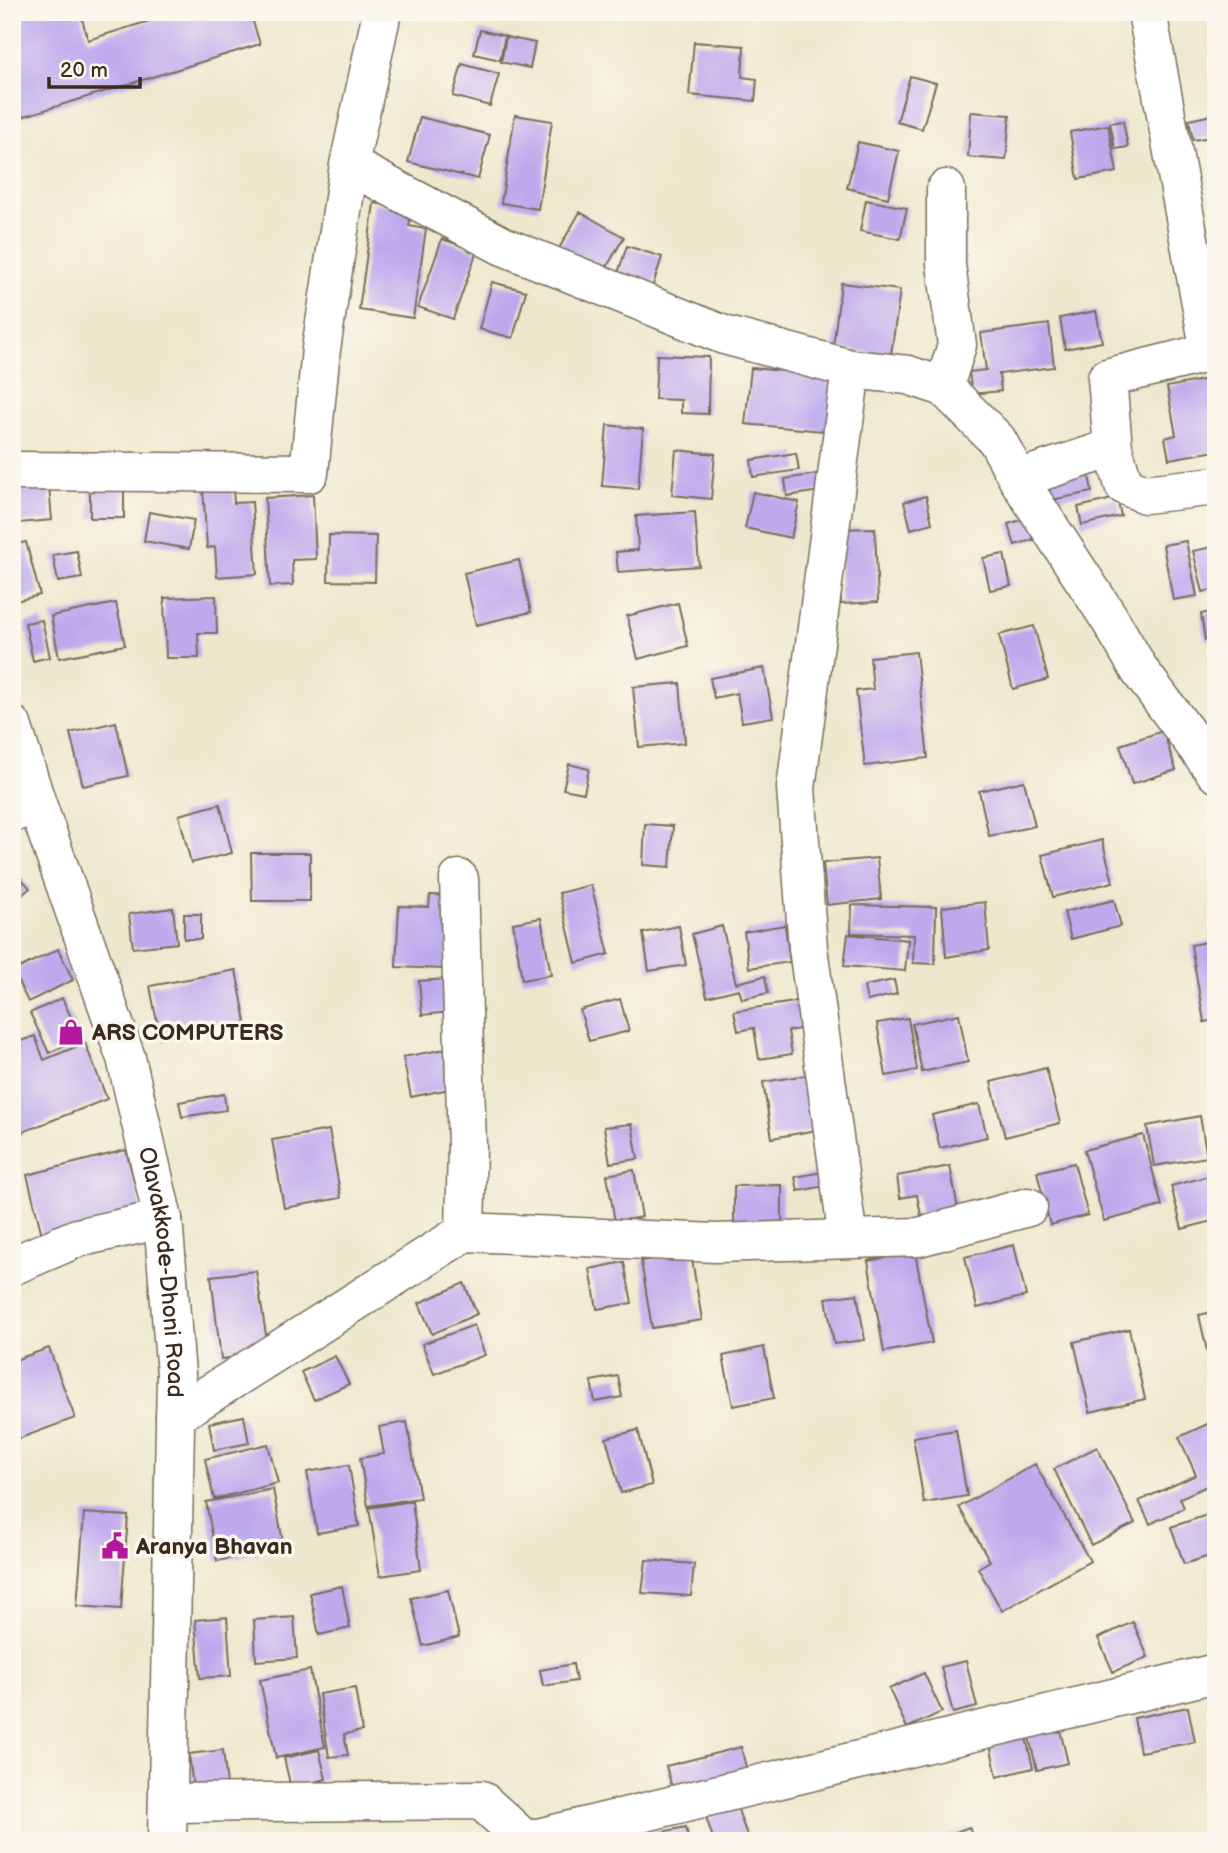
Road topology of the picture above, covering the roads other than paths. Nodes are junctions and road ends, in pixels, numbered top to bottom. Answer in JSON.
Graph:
{"nodes":[{"id":1,"x":382,"y":12,"type":"edge"},
{"id":2,"x":1147,"y":12,"type":"edge"},
{"id":3,"x":349,"y":165,"type":"junction"},
{"id":4,"x":946,"y":189,"type":"dead end"},
{"id":5,"x":851,"y":369,"type":"junction"},
{"id":6,"x":944,"y":387,"type":"junction"},
{"id":7,"x":1113,"y":448,"type":"junction"},
{"id":8,"x":12,"y":471,"type":"edge"},
{"id":9,"x":1018,"y":479,"type":"junction"},
{"id":10,"x":1216,"y":486,"type":"edge"},
{"id":11,"x":12,"y":725,"type":"edge"},
{"id":12,"x":1202,"y":731,"type":"edge"},
{"id":13,"x":1216,"y":773,"type":"edge"},
{"id":14,"x":24,"y":808,"type":"edge"},
{"id":15,"x":459,"y":879,"type":"dead end"},
{"id":16,"x":1028,"y":1207,"type":"dead end"},
{"id":17,"x":163,"y":1219,"type":"junction"},
{"id":18,"x":465,"y":1232,"type":"junction"},
{"id":19,"x":848,"y":1239,"type":"junction"},
{"id":20,"x":12,"y":1266,"type":"edge"},
{"id":21,"x":175,"y":1416,"type":"junction"},
{"id":22,"x":1216,"y":1673,"type":"edge"},
{"id":23,"x":168,"y":1803,"type":"junction"},
{"id":24,"x":167,"y":1841,"type":"edge"}],
"edges":[{"from":1,"to":3,"type":"street"},
{"from":2,"to":7,"type":"street"},
{"from":3,"to":5,"type":"street"},
{"from":3,"to":8,"type":"street"},
{"from":4,"to":6,"type":"street"},
{"from":5,"to":6,"type":"street"},
{"from":5,"to":19,"type":"street"},
{"from":6,"to":9,"type":"street"},
{"from":7,"to":9,"type":"street"},
{"from":7,"to":10,"type":"street"},
{"from":9,"to":12,"type":"street"},
{"from":11,"to":14,"type":"street","name":"Olavakkode-Dhoni Road"},
{"from":12,"to":13,"type":"street"},
{"from":14,"to":17,"type":"street","name":"Olavakkode-Dhoni Road"},
{"from":15,"to":18,"type":"street"},
{"from":16,"to":19,"type":"street"},
{"from":17,"to":20,"type":"street"},
{"from":17,"to":21,"type":"street","name":"Olavakkode-Dhoni Road"},
{"from":18,"to":19,"type":"street"},
{"from":18,"to":21,"type":"street"},
{"from":21,"to":23,"type":"street","name":"Olavakkode-Dhoni Road"},
{"from":22,"to":23,"type":"street"},
{"from":23,"to":24,"type":"street","name":"Olavakkode-Dhoni Road"}]}
